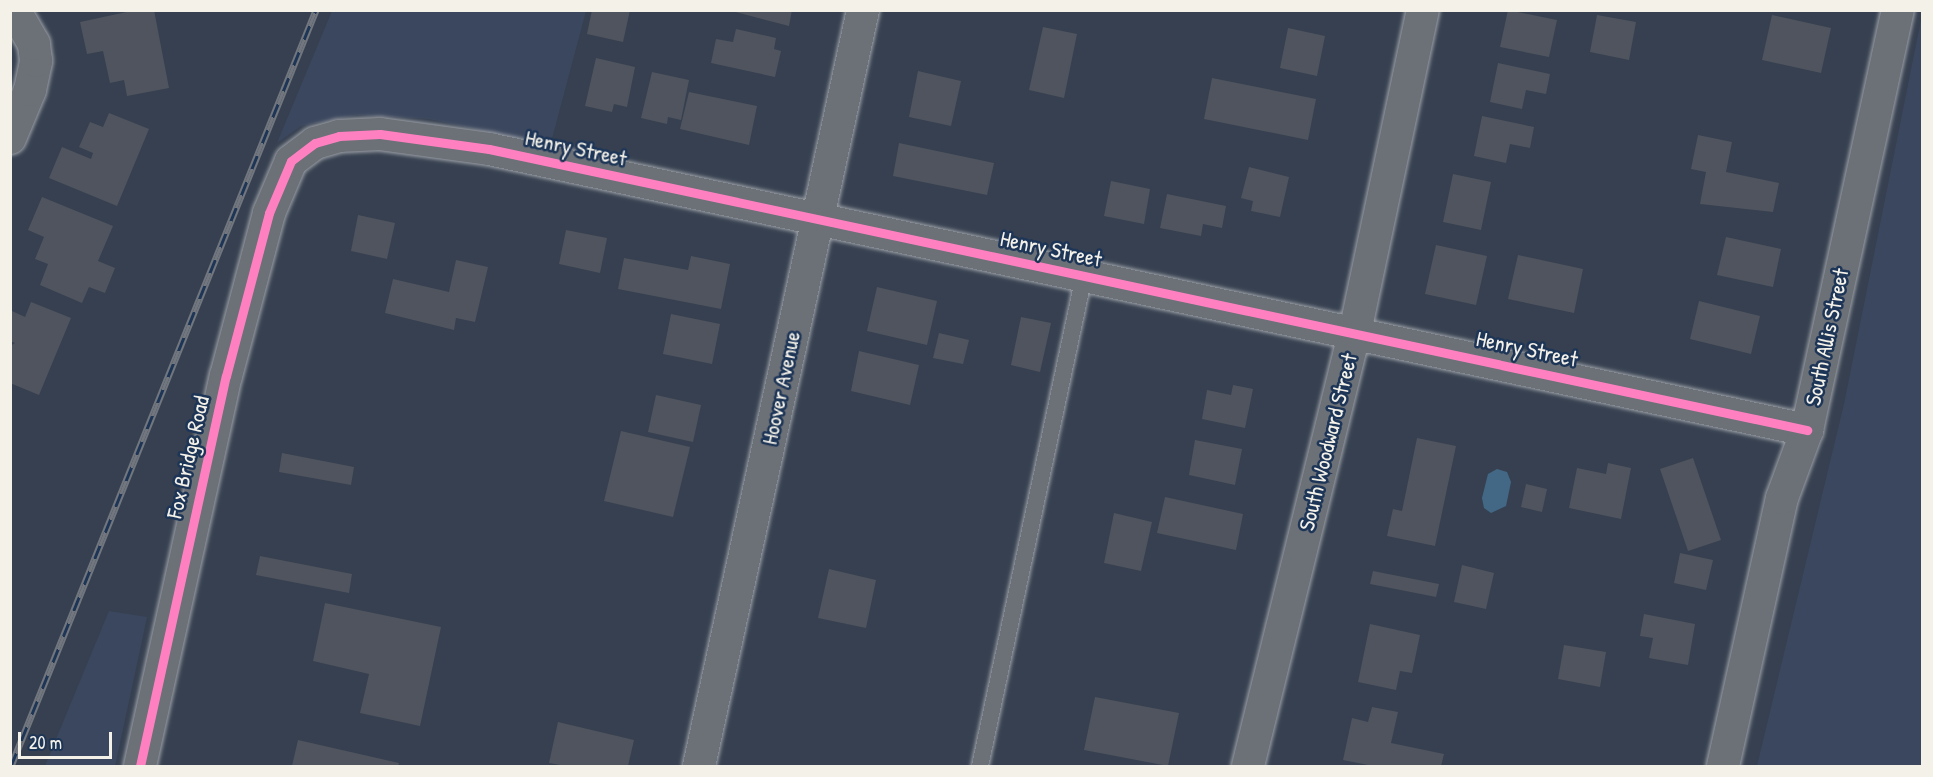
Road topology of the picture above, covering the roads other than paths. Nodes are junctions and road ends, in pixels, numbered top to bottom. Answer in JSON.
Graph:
{"nodes":[{"id":1,"x":14,"y":10,"type":"edge"},
{"id":2,"x":863,"y":10,"type":"edge"},
{"id":3,"x":1423,"y":10,"type":"edge"},
{"id":4,"x":1898,"y":10,"type":"edge"},
{"id":5,"x":10,"y":138,"type":"edge"},
{"id":6,"x":291,"y":161,"type":"joint"},
{"id":7,"x":818,"y":219,"type":"junction"},
{"id":8,"x":1084,"y":276,"type":"junction"},
{"id":9,"x":1355,"y":333,"type":"junction"},
{"id":10,"x":1807,"y":430,"type":"junction"},
{"id":11,"x":141,"y":766,"type":"edge"},
{"id":12,"x":699,"y":766,"type":"edge"},
{"id":13,"x":980,"y":766,"type":"edge"},
{"id":14,"x":1248,"y":766,"type":"edge"},
{"id":15,"x":1723,"y":766,"type":"edge"}],
"edges":[{"from":1,"to":5,"type":"street"},
{"from":2,"to":7,"type":"street","name":"Hoover Avenue"},
{"from":3,"to":9,"type":"street","name":"South Woodward Street"},
{"from":4,"to":10,"type":"street","name":"South Allis Street"},
{"from":6,"to":7,"type":"street","name":"Henry Street"},
{"from":6,"to":11,"type":"street","name":"Fox Bridge Road"},
{"from":7,"to":8,"type":"street","name":"Henry Street"},
{"from":7,"to":12,"type":"street","name":"Hoover Avenue"},
{"from":8,"to":9,"type":"street","name":"Henry Street"},
{"from":8,"to":13,"type":"lane"},
{"from":9,"to":10,"type":"street","name":"Henry Street"},
{"from":9,"to":14,"type":"street","name":"South Woodward Street"},
{"from":10,"to":15,"type":"street","name":"South Allis Street"}]}
